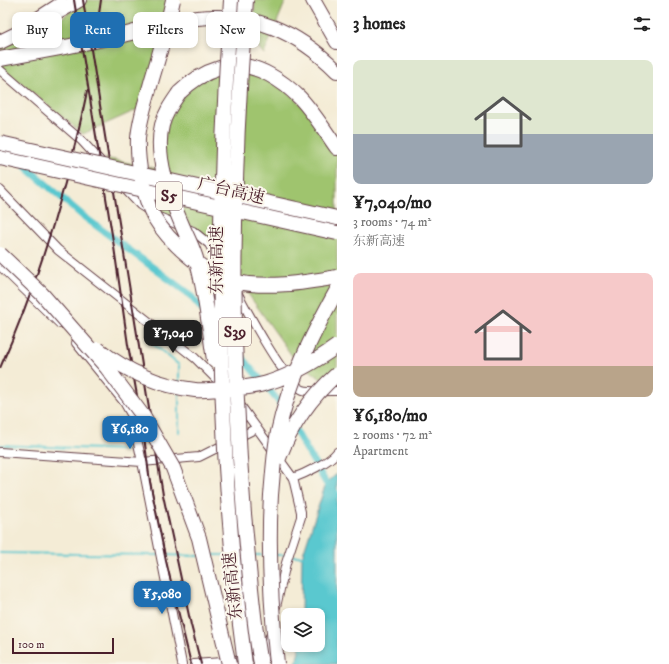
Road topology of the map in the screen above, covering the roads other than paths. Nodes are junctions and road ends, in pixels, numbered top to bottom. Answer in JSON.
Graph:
{"nodes":[{"id":1,"x":62,"y":0,"type":"edge"},
{"id":2,"x":79,"y":0,"type":"edge"},
{"id":3,"x":173,"y":0,"type":"edge"},
{"id":4,"x":230,"y":0,"type":"edge"},
{"id":5,"x":246,"y":0,"type":"edge"},
{"id":6,"x":313,"y":0,"type":"edge"},
{"id":7,"x":0,"y":34,"type":"edge"},
{"id":8,"x":0,"y":42,"type":"edge"},
{"id":9,"x":337,"y":42,"type":"edge"},
{"id":10,"x":0,"y":59,"type":"edge"},
{"id":11,"x":0,"y":70,"type":"edge"},
{"id":12,"x":337,"y":71,"type":"edge"},
{"id":13,"x":0,"y":143,"type":"edge"},
{"id":14,"x":337,"y":148,"type":"edge"},
{"id":15,"x":0,"y":158,"type":"edge"},
{"id":16,"x":0,"y":190,"type":"edge"},
{"id":17,"x":337,"y":218,"type":"edge"},
{"id":18,"x":337,"y":233,"type":"edge"},
{"id":19,"x":0,"y":254,"type":"edge"},
{"id":20,"x":0,"y":266,"type":"edge"},
{"id":21,"x":337,"y":277,"type":"edge"},
{"id":22,"x":337,"y":290,"type":"edge"},
{"id":23,"x":70,"y":326,"type":"junction"},
{"id":24,"x":337,"y":346,"type":"edge"},
{"id":25,"x":337,"y":374,"type":"edge"},
{"id":26,"x":337,"y":391,"type":"edge"},
{"id":27,"x":223,"y":419,"type":"junction"},
{"id":28,"x":257,"y":428,"type":"junction"},
{"id":29,"x":0,"y":452,"type":"edge"},
{"id":30,"x":337,"y":452,"type":"edge"},
{"id":31,"x":142,"y":462,"type":"junction"},
{"id":32,"x":293,"y":478,"type":"junction"},
{"id":33,"x":272,"y":482,"type":"junction"},
{"id":34,"x":266,"y":663,"type":"edge"},
{"id":35,"x":182,"y":664,"type":"edge"},
{"id":36,"x":194,"y":664,"type":"edge"},
{"id":37,"x":229,"y":664,"type":"edge"},
{"id":38,"x":245,"y":664,"type":"edge"}],
"edges":[{"from":1,"to":7,"type":"street"},
{"from":2,"to":8,"type":"highway"},
{"from":3,"to":21,"type":"highway","bridge":true},
{"from":4,"to":27,"type":"highway","name":"东新高速","number":"S39","bridge":true},
{"from":5,"to":34,"type":"highway","name":"东新高速","number":"S39","bridge":true},
{"from":6,"to":9,"type":"highway"},
{"from":10,"to":12,"type":"highway","bridge":true},
{"from":11,"to":26,"type":"street"},
{"from":13,"to":17,"type":"highway","name":"广台高速","number":"S5","bridge":true},
{"from":14,"to":27,"type":"highway","bridge":true},
{"from":15,"to":18,"type":"highway","name":"广台高速","number":"S5","bridge":true},
{"from":16,"to":28,"type":"street"},
{"from":19,"to":23,"type":"highway","bridge":true},
{"from":20,"to":31,"type":"street"},
{"from":22,"to":33,"type":"highway","bridge":true},
{"from":23,"to":24,"type":"highway","bridge":true},
{"from":23,"to":37,"type":"highway","bridge":true},
{"from":25,"to":33,"type":"highway","bridge":true},
{"from":27,"to":38,"type":"highway","name":"东新高速","number":"S39","bridge":true},
{"from":28,"to":31,"type":"street"},
{"from":28,"to":32,"type":"street"},
{"from":29,"to":31,"type":"street"},
{"from":30,"to":32,"type":"street"},
{"from":31,"to":35,"type":"street"},
{"from":32,"to":34,"type":"street"},
{"from":33,"to":34,"type":"highway","bridge":true},
{"from":34,"to":36,"type":"street"}]}
